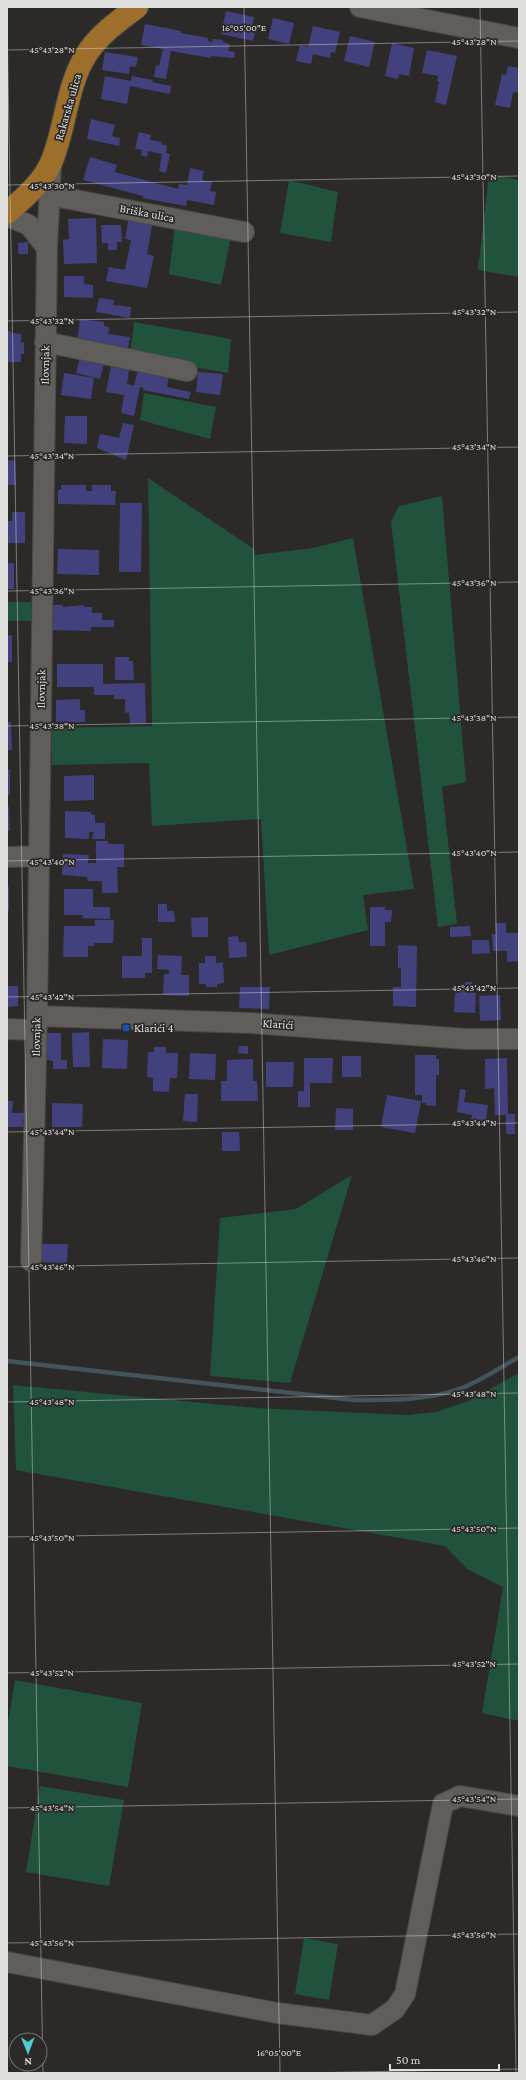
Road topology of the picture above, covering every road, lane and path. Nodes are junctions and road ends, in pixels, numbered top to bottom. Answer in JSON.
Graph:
{"nodes":[{"id":1,"x":137,"y":7,"type":"edge"},
{"id":2,"x":360,"y":7,"type":"edge"},
{"id":3,"x":519,"y":38,"type":"edge"},
{"id":4,"x":51,"y":164,"type":"junction"},
{"id":5,"x":49,"y":195,"type":"junction"},
{"id":6,"x":7,"y":212,"type":"edge"},
{"id":7,"x":7,"y":216,"type":"edge"},
{"id":8,"x":244,"y":232,"type":"dead end"},
{"id":9,"x":47,"y":248,"type":"junction"},
{"id":10,"x":45,"y":342,"type":"junction"},
{"id":11,"x":186,"y":370,"type":"dead end"},
{"id":12,"x":39,"y":856,"type":"junction"},
{"id":13,"x":7,"y":857,"type":"edge"},
{"id":14,"x":36,"y":1023,"type":"junction"},
{"id":15,"x":7,"y":1029,"type":"edge"},
{"id":16,"x":519,"y":1039,"type":"edge"},
{"id":17,"x":31,"y":1261,"type":"dead end"},
{"id":18,"x":519,"y":1806,"type":"edge"},
{"id":19,"x":7,"y":1962,"type":"edge"}],
"edges":[{"from":1,"to":4,"type":"main road","name":"Rakarska ulica"},
{"from":2,"to":3,"type":"street"},
{"from":4,"to":5,"type":"street","name":"Ilovnjak"},
{"from":4,"to":6,"type":"main road","name":"Rakarska ulica"},
{"from":5,"to":8,"type":"street","name":"Briška ulica"},
{"from":5,"to":9,"type":"street","name":"Ilovnjak"},
{"from":7,"to":9,"type":"street"},
{"from":9,"to":10,"type":"street","name":"Ilovnjak"},
{"from":10,"to":11,"type":"street"},
{"from":10,"to":12,"type":"street","name":"Ilovnjak"},
{"from":12,"to":13,"type":"street"},
{"from":12,"to":14,"type":"street","name":"Ilovnjak"},
{"from":14,"to":15,"type":"street","name":"Klarići"},
{"from":14,"to":16,"type":"street","name":"Klarići"},
{"from":14,"to":17,"type":"street","name":"Ilovnjak"},
{"from":18,"to":19,"type":"street"}]}
